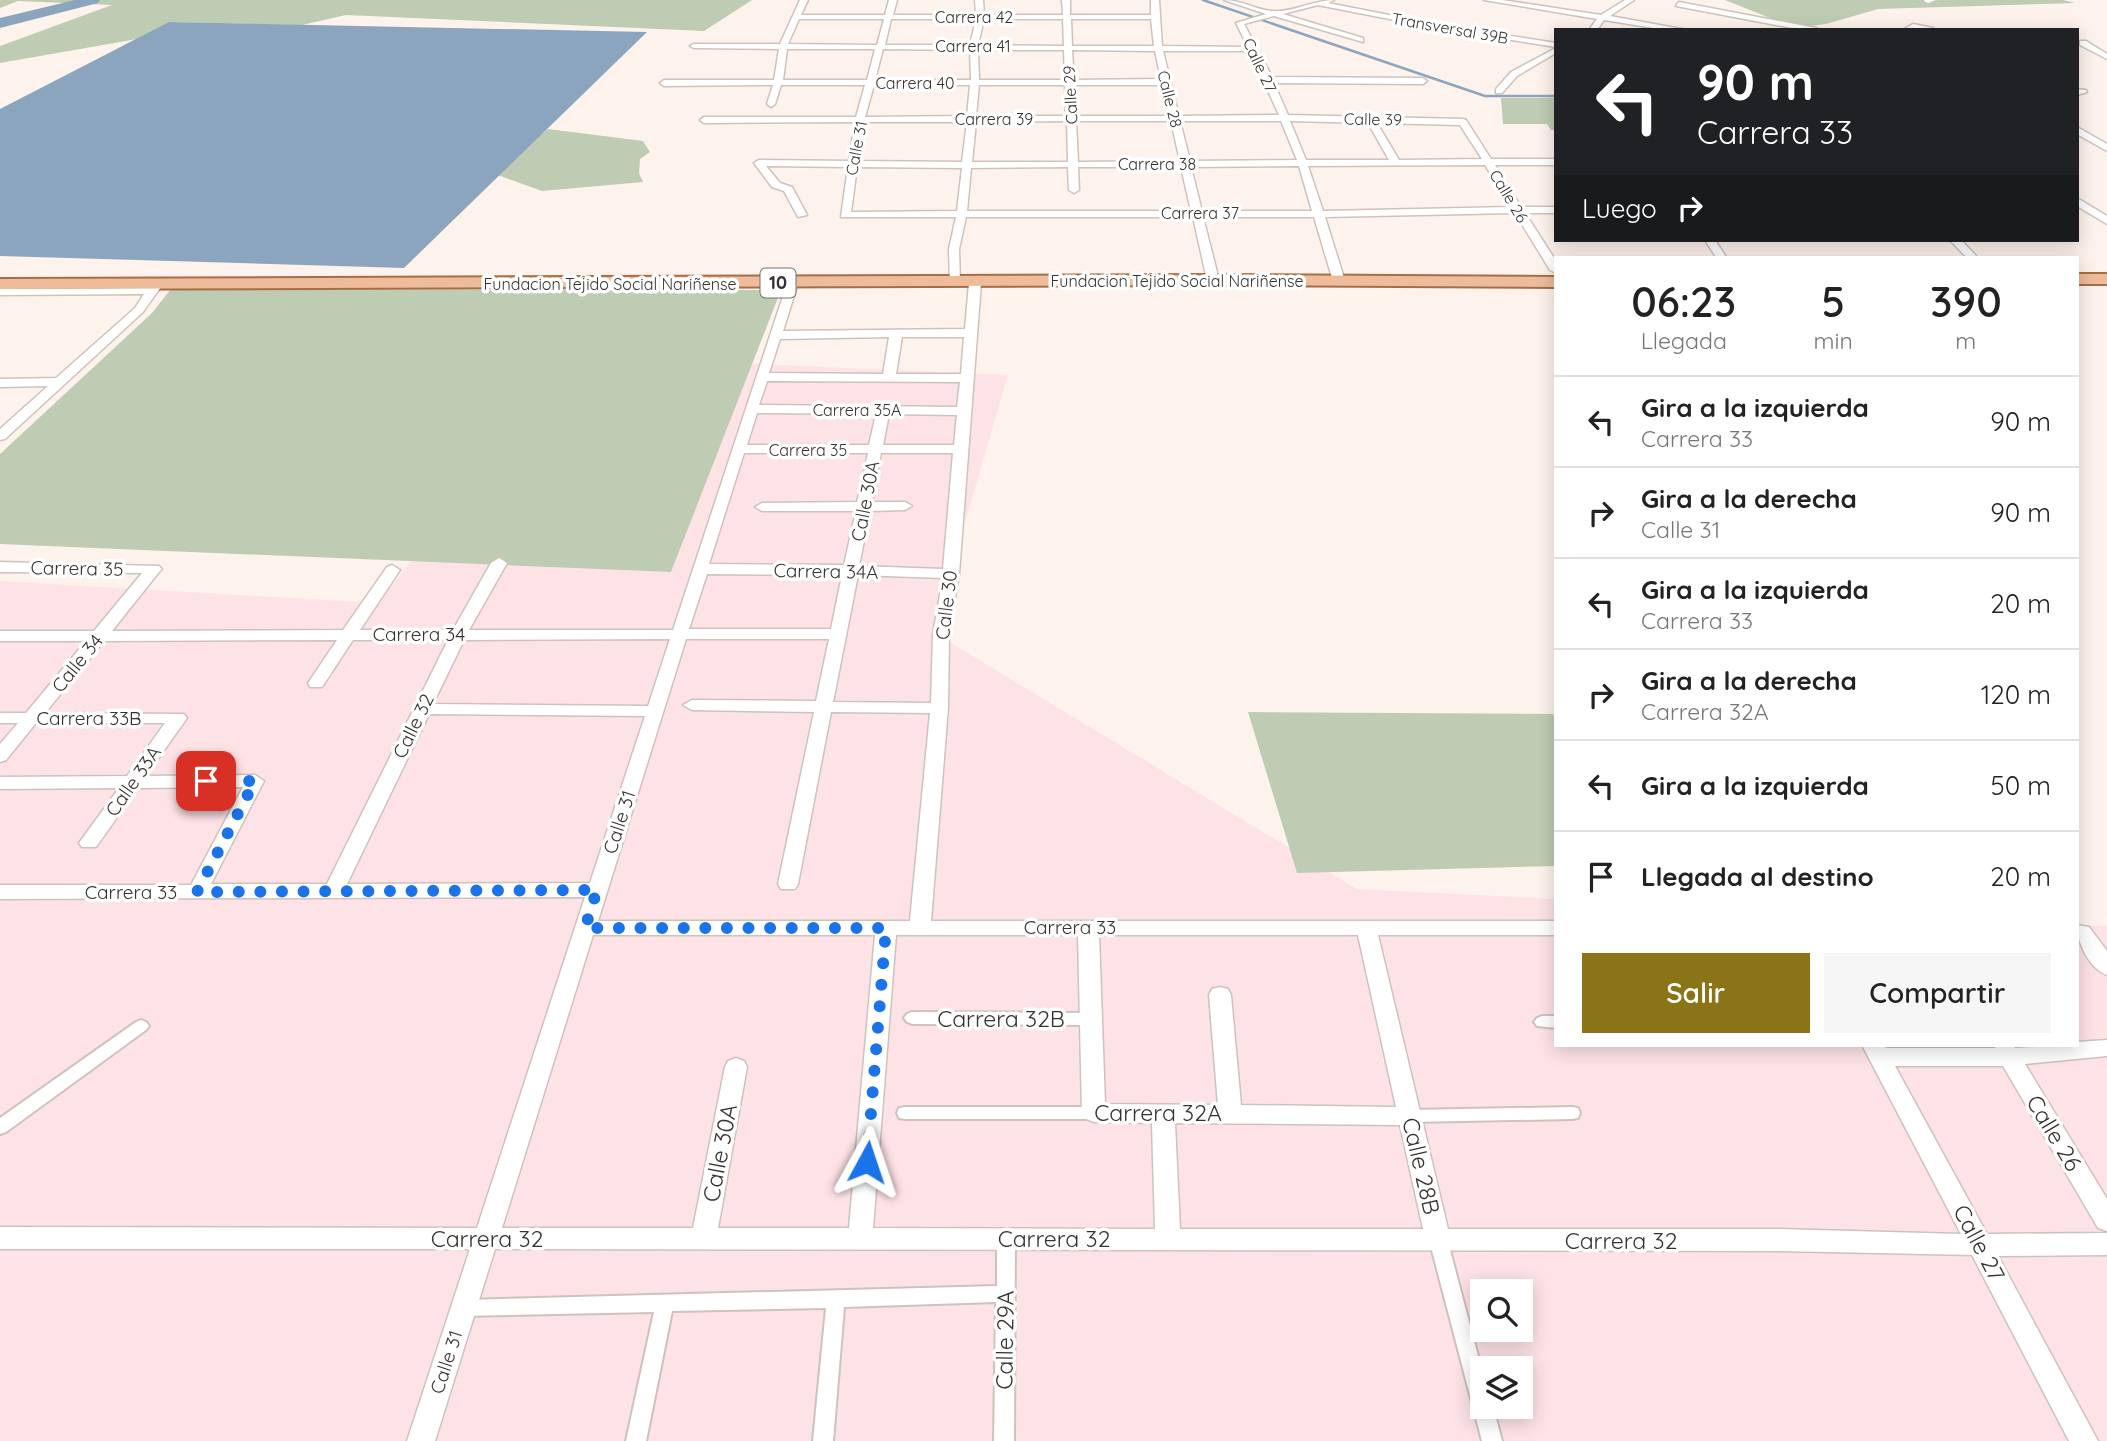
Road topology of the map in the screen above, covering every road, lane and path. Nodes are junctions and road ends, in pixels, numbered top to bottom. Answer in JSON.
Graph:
{"nodes":[{"id":1,"x":804,"y":0,"type":"edge"},
{"id":2,"x":893,"y":0,"type":"edge"},
{"id":3,"x":979,"y":0,"type":"edge"},
{"id":4,"x":1066,"y":0,"type":"edge"},
{"id":5,"x":1155,"y":0,"type":"edge"},
{"id":6,"x":1228,"y":0,"type":"edge"},
{"id":7,"x":1303,"y":0,"type":"edge"},
{"id":8,"x":1330,"y":0,"type":"edge"},
{"id":9,"x":1488,"y":0,"type":"edge"},
{"id":10,"x":1630,"y":0,"type":"edge"},
{"id":11,"x":1318,"y":4,"type":"junction"},
{"id":12,"x":1679,"y":4,"type":"dead end"},
{"id":13,"x":795,"y":17,"type":"junction"},
{"id":14,"x":887,"y":17,"type":"junction"},
{"id":15,"x":1154,"y":17,"type":"junction"},
{"id":16,"x":1270,"y":17,"type":"junction"},
{"id":17,"x":980,"y":18,"type":"junction"},
{"id":18,"x":1065,"y":18,"type":"junction"},
{"id":19,"x":1602,"y":18,"type":"junction"},
{"id":20,"x":1595,"y":28,"type":"edge"},
{"id":21,"x":1670,"y":28,"type":"edge"},
{"id":22,"x":1805,"y":28,"type":"edge"},
{"id":23,"x":1360,"y":40,"type":"dead end"},
{"id":24,"x":2083,"y":43,"type":"dead end"},
{"id":25,"x":694,"y":46,"type":"dead end"},
{"id":26,"x":783,"y":46,"type":"junction"},
{"id":27,"x":974,"y":46,"type":"junction"},
{"id":28,"x":879,"y":47,"type":"junction"},
{"id":29,"x":1066,"y":47,"type":"junction"},
{"id":30,"x":1554,"y":47,"type":"edge"},
{"id":31,"x":1158,"y":48,"type":"junction"},
{"id":32,"x":1554,"y":48,"type":"edge"},
{"id":33,"x":1252,"y":49,"type":"junction"},
{"id":34,"x":2107,"y":57,"type":"edge"},
{"id":35,"x":1269,"y":80,"type":"junction"},
{"id":36,"x":664,"y":82,"type":"dead end"},
{"id":37,"x":688,"y":82,"type":"junction"},
{"id":38,"x":975,"y":82,"type":"junction"},
{"id":39,"x":1071,"y":82,"type":"junction"},
{"id":40,"x":1166,"y":82,"type":"junction"},
{"id":41,"x":1423,"y":82,"type":"dead end"},
{"id":42,"x":778,"y":83,"type":"junction"},
{"id":43,"x":873,"y":83,"type":"junction"},
{"id":44,"x":1499,"y":91,"type":"dead end"},
{"id":45,"x":695,"y":92,"type":"dead end"},
{"id":46,"x":771,"y":104,"type":"dead end"},
{"id":47,"x":1284,"y":118,"type":"junction"},
{"id":48,"x":1071,"y":119,"type":"junction"},
{"id":49,"x":1175,"y":119,"type":"junction"},
{"id":50,"x":1370,"y":119,"type":"junction"},
{"id":51,"x":704,"y":120,"type":"dead end"},
{"id":52,"x":860,"y":120,"type":"junction"},
{"id":53,"x":970,"y":120,"type":"junction"},
{"id":54,"x":1463,"y":121,"type":"joint"},
{"id":55,"x":2079,"y":131,"type":"edge"},
{"id":56,"x":2107,"y":148,"type":"edge"},
{"id":57,"x":1554,"y":162,"type":"edge"},
{"id":58,"x":1396,"y":163,"type":"junction"},
{"id":59,"x":1488,"y":163,"type":"junction"},
{"id":60,"x":854,"y":164,"type":"junction"},
{"id":61,"x":1185,"y":164,"type":"junction"},
{"id":62,"x":1303,"y":164,"type":"junction"},
{"id":63,"x":965,"y":165,"type":"junction"},
{"id":64,"x":1073,"y":165,"type":"junction"},
{"id":65,"x":1074,"y":190,"type":"dead end"},
{"id":66,"x":2079,"y":203,"type":"edge"},
{"id":67,"x":2107,"y":204,"type":"edge"},
{"id":68,"x":1516,"y":209,"type":"junction"},
{"id":69,"x":1554,"y":211,"type":"edge"},
{"id":70,"x":962,"y":213,"type":"junction"},
{"id":71,"x":1197,"y":213,"type":"junction"},
{"id":72,"x":1317,"y":214,"type":"junction"},
{"id":73,"x":802,"y":215,"type":"dead end"},
{"id":74,"x":845,"y":215,"type":"joint"},
{"id":75,"x":2079,"y":219,"type":"edge"},
{"id":76,"x":2105,"y":220,"type":"edge"},
{"id":77,"x":1957,"y":242,"type":"edge"},
{"id":78,"x":1971,"y":256,"type":"edge"},
{"id":79,"x":1554,"y":267,"type":"edge"},
{"id":80,"x":2079,"y":279,"type":"edge"},
{"id":81,"x":2107,"y":279,"type":"edge"},
{"id":82,"x":1213,"y":280,"type":"junction"},
{"id":83,"x":1339,"y":281,"type":"junction"},
{"id":84,"x":954,"y":282,"type":"junction"},
{"id":85,"x":975,"y":282,"type":"junction"},
{"id":86,"x":1554,"y":282,"type":"edge"},
{"id":87,"x":792,"y":283,"type":"junction"},
{"id":88,"x":0,"y":284,"type":"edge"},
{"id":89,"x":154,"y":288,"type":"junction"},
{"id":90,"x":0,"y":292,"type":"edge"},
{"id":91,"x":972,"y":333,"type":"junction"},
{"id":92,"x":896,"y":334,"type":"junction"},
{"id":93,"x":775,"y":335,"type":"junction"},
{"id":94,"x":761,"y":377,"type":"junction"},
{"id":95,"x":889,"y":378,"type":"junction"},
{"id":96,"x":968,"y":378,"type":"junction"},
{"id":97,"x":61,"y":382,"type":"junction"},
{"id":98,"x":0,"y":383,"type":"edge"},
{"id":99,"x":751,"y":409,"type":"junction"},
{"id":100,"x":883,"y":410,"type":"junction"},
{"id":101,"x":963,"y":411,"type":"junction"},
{"id":102,"x":1,"y":434,"type":"edge"},
{"id":103,"x":738,"y":449,"type":"junction"},
{"id":104,"x":962,"y":449,"type":"junction"},
{"id":105,"x":875,"y":450,"type":"junction"},
{"id":106,"x":864,"y":506,"type":"junction"},
{"id":107,"x":905,"y":506,"type":"dead end"},
{"id":108,"x":762,"y":507,"type":"dead end"},
{"id":109,"x":499,"y":563,"type":"dead end"},
{"id":110,"x":0,"y":567,"type":"edge"},
{"id":111,"x":154,"y":569,"type":"joint"},
{"id":112,"x":700,"y":569,"type":"junction"},
{"id":113,"x":392,"y":570,"type":"dead end"},
{"id":114,"x":851,"y":570,"type":"junction"},
{"id":115,"x":951,"y":575,"type":"junction"},
{"id":116,"x":680,"y":633,"type":"junction"},
{"id":117,"x":459,"y":634,"type":"junction"},
{"id":118,"x":838,"y":634,"type":"junction"},
{"id":119,"x":349,"y":635,"type":"junction"},
{"id":120,"x":0,"y":636,"type":"edge"},
{"id":121,"x":99,"y":636,"type":"junction"},
{"id":122,"x":316,"y":683,"type":"dead end"},
{"id":123,"x":692,"y":705,"type":"dead end"},
{"id":124,"x":823,"y":708,"type":"junction"},
{"id":125,"x":939,"y":708,"type":"junction"},
{"id":126,"x":421,"y":709,"type":"junction"},
{"id":127,"x":655,"y":711,"type":"junction"},
{"id":128,"x":0,"y":718,"type":"edge"},
{"id":129,"x":178,"y":718,"type":"joint"},
{"id":130,"x":31,"y":719,"type":"junction"},
{"id":131,"x":0,"y":756,"type":"edge"},
{"id":132,"x":0,"y":782,"type":"edge"},
{"id":133,"x":133,"y":782,"type":"junction"},
{"id":134,"x":89,"y":843,"type":"dead end"},
{"id":135,"x":788,"y":884,"type":"dead end"},
{"id":136,"x":597,"y":890,"type":"junction"},
{"id":137,"x":0,"y":892,"type":"edge"},
{"id":138,"x":197,"y":892,"type":"junction"},
{"id":139,"x":333,"y":892,"type":"junction"},
{"id":140,"x":1366,"y":926,"type":"junction"},
{"id":141,"x":585,"y":928,"type":"junction"},
{"id":142,"x":886,"y":928,"type":"junction"},
{"id":143,"x":920,"y":928,"type":"junction"},
{"id":144,"x":1087,"y":928,"type":"junction"},
{"id":145,"x":1554,"y":928,"type":"edge"},
{"id":146,"x":2080,"y":932,"type":"edge"},
{"id":147,"x":2107,"y":967,"type":"edge"},
{"id":148,"x":1220,"y":995,"type":"dead end"},
{"id":149,"x":912,"y":1018,"type":"dead end"},
{"id":150,"x":1091,"y":1019,"type":"junction"},
{"id":151,"x":141,"y":1026,"type":"dead end"},
{"id":152,"x":2107,"y":1048,"type":"edge"},
{"id":153,"x":1876,"y":1051,"type":"edge"},
{"id":154,"x":2005,"y":1051,"type":"edge"},
{"id":155,"x":736,"y":1067,"type":"dead end"},
{"id":156,"x":1163,"y":1112,"type":"junction"},
{"id":157,"x":905,"y":1113,"type":"dead end"},
{"id":158,"x":1094,"y":1113,"type":"junction"},
{"id":159,"x":1230,"y":1113,"type":"junction"},
{"id":160,"x":1572,"y":1113,"type":"dead end"},
{"id":161,"x":1410,"y":1116,"type":"junction"},
{"id":162,"x":0,"y":1127,"type":"edge"},
{"id":163,"x":2107,"y":1221,"type":"edge"},
{"id":164,"x":0,"y":1239,"type":"edge"},
{"id":165,"x":486,"y":1239,"type":"junction"},
{"id":166,"x":1006,"y":1239,"type":"junction"},
{"id":167,"x":1438,"y":1239,"type":"junction"},
{"id":168,"x":703,"y":1240,"type":"junction"},
{"id":169,"x":860,"y":1240,"type":"junction"},
{"id":170,"x":1168,"y":1240,"type":"junction"},
{"id":171,"x":2107,"y":1244,"type":"edge"},
{"id":172,"x":1980,"y":1245,"type":"junction"},
{"id":173,"x":1006,"y":1294,"type":"junction"},
{"id":174,"x":836,"y":1301,"type":"junction"},
{"id":175,"x":665,"y":1302,"type":"junction"},
{"id":176,"x":464,"y":1308,"type":"junction"},
{"id":177,"x":1470,"y":1358,"type":"edge"},
{"id":178,"x":1486,"y":1419,"type":"edge"},
{"id":179,"x":421,"y":1441,"type":"edge"},
{"id":180,"x":636,"y":1441,"type":"edge"},
{"id":181,"x":822,"y":1441,"type":"edge"},
{"id":182,"x":1004,"y":1441,"type":"edge"},
{"id":183,"x":1492,"y":1441,"type":"edge"},
{"id":184,"x":2084,"y":1441,"type":"edge"}],
"edges":[{"from":1,"to":13,"type":"street"},
{"from":2,"to":14,"type":"street","name":"Calle 31"},
{"from":3,"to":17,"type":"street"},
{"from":4,"to":18,"type":"street","name":"Calle 29"},
{"from":5,"to":15,"type":"street","name":"Calle 28"},
{"from":6,"to":16,"type":"street"},
{"from":7,"to":11,"type":"street","name":"Transversal 39B"},
{"from":8,"to":11,"type":"street"},
{"from":9,"to":19,"type":"street"},
{"from":10,"to":19,"type":"street"},
{"from":11,"to":16,"type":"street"},
{"from":11,"to":30,"type":"street","name":"Transversal 39B"},
{"from":12,"to":22,"type":"street"},
{"from":13,"to":14,"type":"street","name":"Carrera 42"},
{"from":13,"to":26,"type":"street"},
{"from":14,"to":17,"type":"street","name":"Carrera 42"},
{"from":14,"to":28,"type":"street","name":"Calle 31"},
{"from":15,"to":18,"type":"street","name":"Carrera 42"},
{"from":15,"to":31,"type":"street","name":"Calle 28"},
{"from":16,"to":23,"type":"street"},
{"from":16,"to":33,"type":"street","name":"Calle 27"},
{"from":17,"to":18,"type":"street","name":"Carrera 42"},
{"from":17,"to":27,"type":"street"},
{"from":18,"to":29,"type":"street","name":"Calle 29"},
{"from":19,"to":20,"type":"street"},
{"from":19,"to":21,"type":"street"},
{"from":24,"to":34,"type":"street"},
{"from":25,"to":26,"type":"street","name":"Carrera 41"},
{"from":26,"to":28,"type":"street","name":"Carrera 41"},
{"from":26,"to":42,"type":"street"},
{"from":27,"to":28,"type":"street","name":"Carrera 41"},
{"from":27,"to":29,"type":"street","name":"Carrera 41"},
{"from":27,"to":38,"type":"street"},
{"from":28,"to":43,"type":"street","name":"Calle 31"},
{"from":29,"to":31,"type":"street","name":"Carrera 41"},
{"from":29,"to":39,"type":"street","name":"Calle 29"},
{"from":31,"to":33,"type":"street","name":"Carrera 41"},
{"from":31,"to":40,"type":"street","name":"Calle 28"},
{"from":32,"to":44,"type":"street"},
{"from":33,"to":35,"type":"street","name":"Calle 27"},
{"from":35,"to":41,"type":"street"},
{"from":35,"to":47,"type":"street","name":"Calle 27"},
{"from":36,"to":37,"type":"street","name":"Carrera 40"},
{"from":37,"to":42,"type":"street","name":"Carrera 40"},
{"from":37,"to":45,"type":"street"},
{"from":38,"to":39,"type":"street","name":"Carrera 40"},
{"from":38,"to":43,"type":"street","name":"Carrera 40"},
{"from":38,"to":53,"type":"street"},
{"from":39,"to":40,"type":"street","name":"Carrera 40"},
{"from":39,"to":48,"type":"street","name":"Calle 29"},
{"from":40,"to":49,"type":"street","name":"Calle 28"},
{"from":42,"to":43,"type":"street","name":"Carrera 40"},
{"from":42,"to":46,"type":"street"},
{"from":43,"to":52,"type":"street","name":"Calle 31"},
{"from":47,"to":49,"type":"street","name":"Carrera 39"},
{"from":47,"to":50,"type":"street","name":"Calle 39"},
{"from":47,"to":62,"type":"street"},
{"from":48,"to":49,"type":"street","name":"Carrera 39"},
{"from":48,"to":53,"type":"street","name":"Carrera 39"},
{"from":48,"to":64,"type":"street","name":"Calle 29"},
{"from":49,"to":61,"type":"street","name":"Calle 28"},
{"from":50,"to":54,"type":"street","name":"Calle 39"},
{"from":50,"to":58,"type":"street"},
{"from":51,"to":52,"type":"street","name":"Carrera 39"},
{"from":52,"to":53,"type":"street","name":"Carrera 39"},
{"from":52,"to":60,"type":"street","name":"Calle 31"},
{"from":53,"to":63,"type":"street"},
{"from":54,"to":59,"type":"street","name":"Calle 26"},
{"from":55,"to":56,"type":"street"},
{"from":57,"to":59,"type":"street","name":"Carrera 38"},
{"from":58,"to":59,"type":"street","name":"Carrera 38"},
{"from":58,"to":62,"type":"street","name":"Carrera 38"},
{"from":59,"to":68,"type":"street","name":"Calle 26"},
{"from":60,"to":63,"type":"street","name":"Carrera 38"},
{"from":60,"to":73,"type":"street","name":"Carrera 38"},
{"from":60,"to":74,"type":"street","name":"Calle 31"},
{"from":61,"to":62,"type":"street","name":"Carrera 38"},
{"from":61,"to":64,"type":"street","name":"Carrera 38"},
{"from":61,"to":71,"type":"street","name":"Calle 28"},
{"from":62,"to":72,"type":"street"},
{"from":63,"to":64,"type":"street","name":"Carrera 38"},
{"from":63,"to":70,"type":"street"},
{"from":64,"to":65,"type":"street","name":"Calle 29"},
{"from":66,"to":67,"type":"street"},
{"from":66,"to":76,"type":"street"},
{"from":68,"to":69,"type":"street","name":"Carrera 37"},
{"from":68,"to":72,"type":"street","name":"Carrera 37"},
{"from":68,"to":79,"type":"street","name":"Calle 26"},
{"from":70,"to":71,"type":"street","name":"Carrera 37"},
{"from":70,"to":74,"type":"street","name":"Carrera 37"},
{"from":70,"to":84,"type":"street"},
{"from":71,"to":72,"type":"street","name":"Carrera 37"},
{"from":71,"to":82,"type":"street","name":"Calle 28"},
{"from":72,"to":83,"type":"street"},
{"from":75,"to":76,"type":"street"},
{"from":77,"to":78,"type":"street"},
{"from":80,"to":81,"type":"main road"},
{"from":82,"to":83,"type":"main road","name":"Fundacion Tejido Social Nariñense","number":"10"},
{"from":82,"to":85,"type":"main road","name":"Fundacion Tejido Social Nariñense","number":"10"},
{"from":83,"to":86,"type":"main road","name":"Fundacion Tejido Social Nariñense","number":"10"},
{"from":84,"to":85,"type":"main road","name":"Fundacion Tejido Social Nariñense","number":"10"},
{"from":84,"to":87,"type":"main road","name":"Fundacion Tejido Social Nariñense","number":"10"},
{"from":85,"to":91,"type":"street","name":"Calle 30"},
{"from":87,"to":89,"type":"main road","name":"Fundacion Tejido Social Nariñense","number":"10"},
{"from":87,"to":93,"type":"street","name":"Calle 31"},
{"from":88,"to":89,"type":"main road","name":"Fundacion Tejido Social Nariñense","number":"10"},
{"from":89,"to":90,"type":"street"},
{"from":89,"to":97,"type":"street"},
{"from":91,"to":92,"type":"street"},
{"from":91,"to":96,"type":"street","name":"Calle 30"},
{"from":92,"to":93,"type":"street"},
{"from":92,"to":95,"type":"street"},
{"from":93,"to":94,"type":"street","name":"Calle 31"},
{"from":94,"to":95,"type":"street"},
{"from":94,"to":99,"type":"street","name":"Calle 31"},
{"from":95,"to":96,"type":"street"},
{"from":96,"to":101,"type":"street","name":"Calle 30"},
{"from":97,"to":98,"type":"street"},
{"from":97,"to":102,"type":"street"},
{"from":99,"to":100,"type":"street","name":"Carrera 35A"},
{"from":99,"to":103,"type":"street","name":"Calle 31"},
{"from":100,"to":101,"type":"street","name":"Carrera 35A"},
{"from":100,"to":105,"type":"street","name":"Calle 30A"},
{"from":101,"to":104,"type":"street","name":"Calle 30"},
{"from":103,"to":105,"type":"street","name":"Carrera 35"},
{"from":103,"to":112,"type":"street","name":"Calle 31"},
{"from":104,"to":105,"type":"street","name":"Carrera 35"},
{"from":104,"to":115,"type":"street","name":"Calle 30"},
{"from":105,"to":106,"type":"street","name":"Calle 30A"},
{"from":106,"to":107,"type":"street"},
{"from":106,"to":108,"type":"street"},
{"from":106,"to":114,"type":"street","name":"Calle 30A"},
{"from":109,"to":117,"type":"street","name":"Calle 32"},
{"from":110,"to":111,"type":"street","name":"Carrera 35"},
{"from":111,"to":121,"type":"street","name":"Calle 34"},
{"from":112,"to":114,"type":"street","name":"Carrera 34A"},
{"from":112,"to":116,"type":"street","name":"Calle 31"},
{"from":113,"to":119,"type":"street"},
{"from":114,"to":115,"type":"street","name":"Carrera 34A"},
{"from":114,"to":118,"type":"street","name":"Calle 30A"},
{"from":115,"to":125,"type":"street","name":"Calle 30"},
{"from":116,"to":117,"type":"street","name":"Carrera 34"},
{"from":116,"to":118,"type":"street","name":"Carrera 34"},
{"from":116,"to":127,"type":"street","name":"Calle 31"},
{"from":117,"to":119,"type":"street","name":"Carrera 34"},
{"from":117,"to":126,"type":"street","name":"Calle 32"},
{"from":118,"to":124,"type":"street"},
{"from":119,"to":121,"type":"street","name":"Carrera 34"},
{"from":119,"to":122,"type":"street"},
{"from":120,"to":121,"type":"street","name":"Carrera 34"},
{"from":121,"to":130,"type":"street","name":"Calle 34"},
{"from":123,"to":124,"type":"street"},
{"from":124,"to":125,"type":"street"},
{"from":124,"to":135,"type":"street"},
{"from":125,"to":143,"type":"street","name":"Calle 30"},
{"from":126,"to":127,"type":"street"},
{"from":126,"to":139,"type":"street","name":"Calle 32"},
{"from":127,"to":136,"type":"street","name":"Calle 31"},
{"from":128,"to":130,"type":"street","name":"Carrera 33B"},
{"from":129,"to":130,"type":"street","name":"Carrera 33B"},
{"from":129,"to":133,"type":"street","name":"Calle 33A"},
{"from":130,"to":131,"type":"street","name":"Calle 34"},
{"from":132,"to":133,"type":"street"},
{"from":133,"to":134,"type":"street","name":"Calle 33A"},
{"from":133,"to":138,"type":"street"},
{"from":136,"to":139,"type":"street","name":"Carrera 33"},
{"from":136,"to":141,"type":"street","name":"Calle 31"},
{"from":137,"to":138,"type":"street","name":"Carrera 33"},
{"from":138,"to":139,"type":"street","name":"Carrera 33"},
{"from":140,"to":144,"type":"street","name":"Carrera 33"},
{"from":140,"to":145,"type":"street","name":"Carrera 33"},
{"from":140,"to":161,"type":"street","name":"Calle 28B"},
{"from":141,"to":142,"type":"street","name":"Carrera 33"},
{"from":141,"to":165,"type":"street","name":"Calle 31"},
{"from":142,"to":143,"type":"street","name":"Carrera 33"},
{"from":142,"to":169,"type":"street"},
{"from":143,"to":144,"type":"street","name":"Carrera 33"},
{"from":144,"to":150,"type":"street"},
{"from":146,"to":147,"type":"street"},
{"from":148,"to":159,"type":"street"},
{"from":149,"to":150,"type":"street","name":"Carrera 32B"},
{"from":150,"to":158,"type":"street"},
{"from":151,"to":162,"type":"street"},
{"from":152,"to":154,"type":"street"},
{"from":153,"to":154,"type":"street"},
{"from":153,"to":172,"type":"street","name":"Calle 27"},
{"from":154,"to":163,"type":"street","name":"Calle 26"},
{"from":155,"to":168,"type":"street","name":"Calle 30A"},
{"from":156,"to":158,"type":"street","name":"Carrera 32A"},
{"from":156,"to":159,"type":"street","name":"Carrera 32A"},
{"from":156,"to":170,"type":"street"},
{"from":157,"to":158,"type":"street","name":"Carrera 32A"},
{"from":159,"to":161,"type":"street","name":"Carrera 32A"},
{"from":160,"to":161,"type":"street"},
{"from":161,"to":167,"type":"street","name":"Calle 28B"},
{"from":164,"to":165,"type":"street","name":"Carrera 32"},
{"from":165,"to":168,"type":"street","name":"Carrera 32"},
{"from":165,"to":176,"type":"street","name":"Calle 31"},
{"from":166,"to":169,"type":"street","name":"Carrera 32"},
{"from":166,"to":170,"type":"street","name":"Carrera 32"},
{"from":166,"to":173,"type":"street","name":"Calle 29A"},
{"from":167,"to":170,"type":"street","name":"Carrera 32"},
{"from":167,"to":172,"type":"street","name":"Carrera 32"},
{"from":167,"to":177,"type":"street","name":"Calle 28B"},
{"from":168,"to":169,"type":"street","name":"Carrera 32"},
{"from":171,"to":172,"type":"street","name":"Carrera 32"},
{"from":172,"to":184,"type":"street","name":"Calle 27"},
{"from":173,"to":174,"type":"street"},
{"from":173,"to":182,"type":"street","name":"Calle 29A"},
{"from":174,"to":175,"type":"street"},
{"from":174,"to":181,"type":"street"},
{"from":175,"to":176,"type":"street"},
{"from":175,"to":180,"type":"street"},
{"from":176,"to":179,"type":"street","name":"Calle 31"},
{"from":178,"to":183,"type":"street","name":"Calle 28B"}]}
